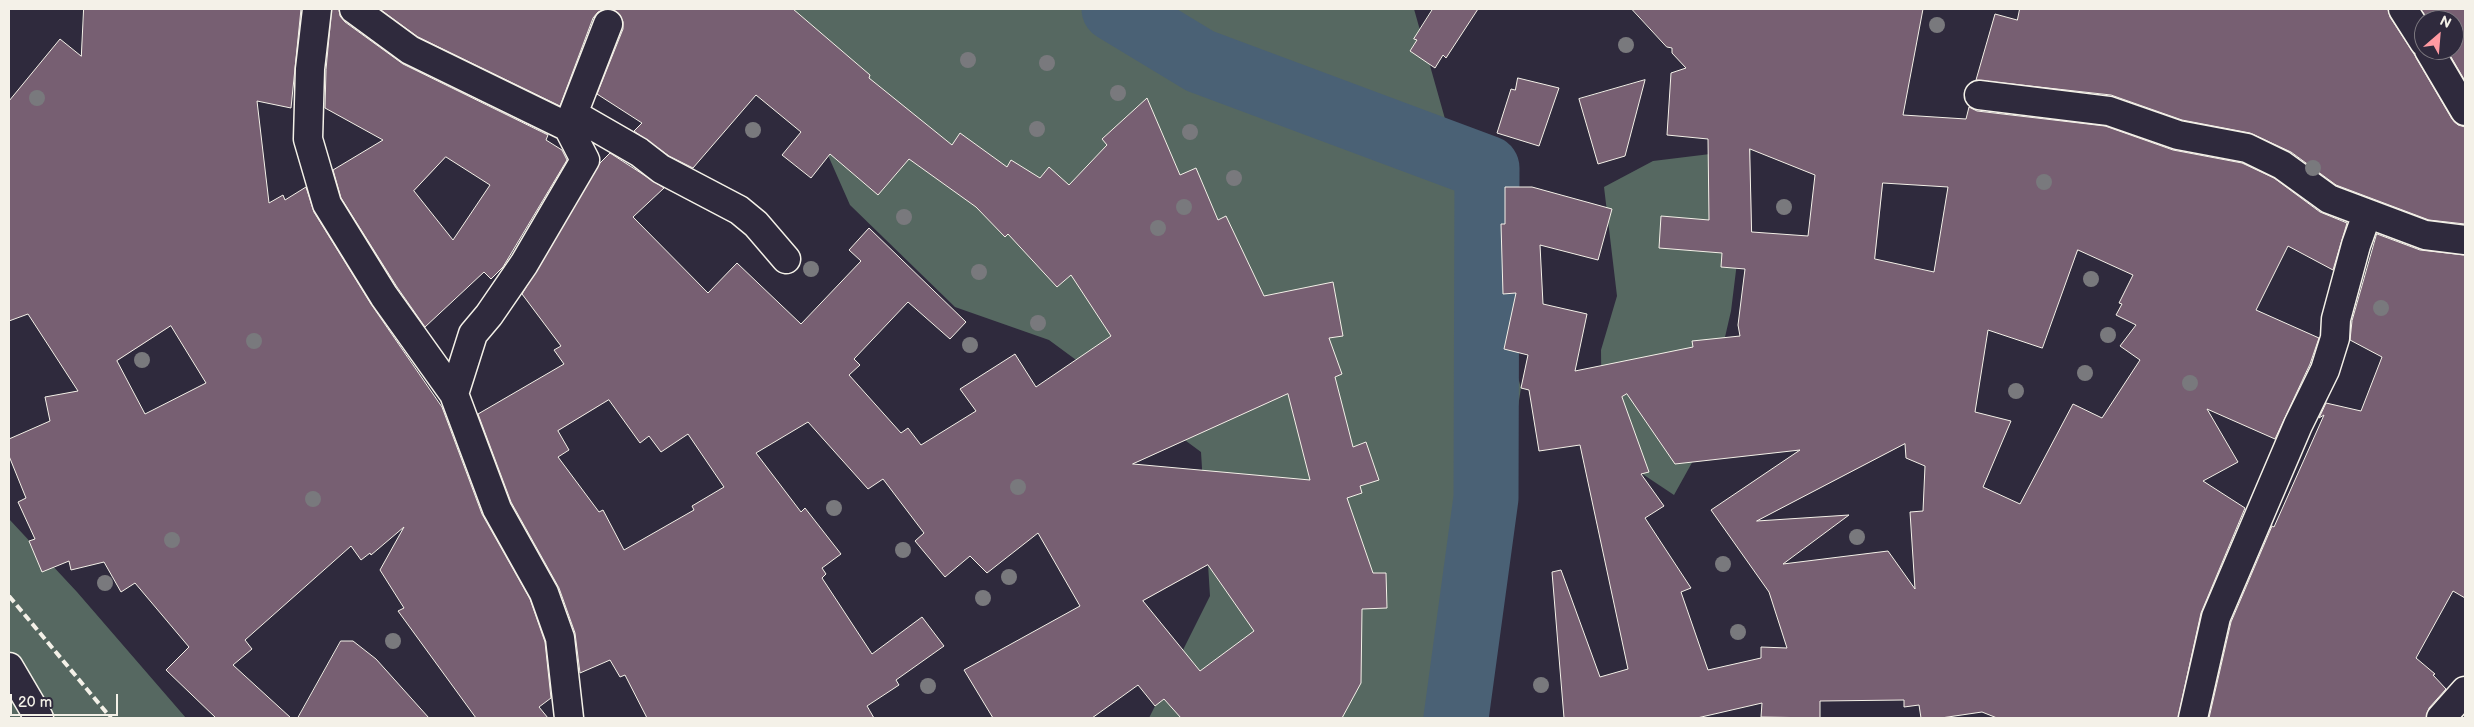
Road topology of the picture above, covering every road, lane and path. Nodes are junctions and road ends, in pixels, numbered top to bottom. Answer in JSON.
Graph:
{"nodes":[{"id":1,"x":317,"y":9,"type":"edge"},
{"id":2,"x":354,"y":9,"type":"edge"},
{"id":3,"x":2403,"y":9,"type":"edge"},
{"id":4,"x":608,"y":24,"type":"dead end"},
{"id":5,"x":2414,"y":26,"type":"edge"},
{"id":6,"x":2435,"y":60,"type":"edge"},
{"id":7,"x":1979,"y":95,"type":"dead end"},
{"id":8,"x":2465,"y":111,"type":"edge"},
{"id":9,"x":571,"y":120,"type":"junction"},
{"id":10,"x":2367,"y":214,"type":"junction"},
{"id":11,"x":2465,"y":240,"type":"edge"},
{"id":12,"x":786,"y":259,"type":"dead end"},
{"id":13,"x":454,"y":394,"type":"junction"},
{"id":14,"x":9,"y":668,"type":"edge"},
{"id":15,"x":2465,"y":691,"type":"edge"},
{"id":16,"x":40,"y":718,"type":"edge"},
{"id":17,"x":569,"y":718,"type":"edge"},
{"id":18,"x":2193,"y":718,"type":"edge"},
{"id":19,"x":2441,"y":718,"type":"edge"}],
"edges":[{"from":1,"to":13,"type":"street"},
{"from":2,"to":9,"type":"street"},
{"from":3,"to":5,"type":"street"},
{"from":4,"to":9,"type":"street"},
{"from":6,"to":8,"type":"street"},
{"from":7,"to":10,"type":"street"},
{"from":9,"to":12,"type":"street"},
{"from":9,"to":13,"type":"street"},
{"from":10,"to":11,"type":"street"},
{"from":10,"to":18,"type":"street"},
{"from":13,"to":17,"type":"street"},
{"from":14,"to":16,"type":"street"},
{"from":15,"to":19,"type":"street"}]}
